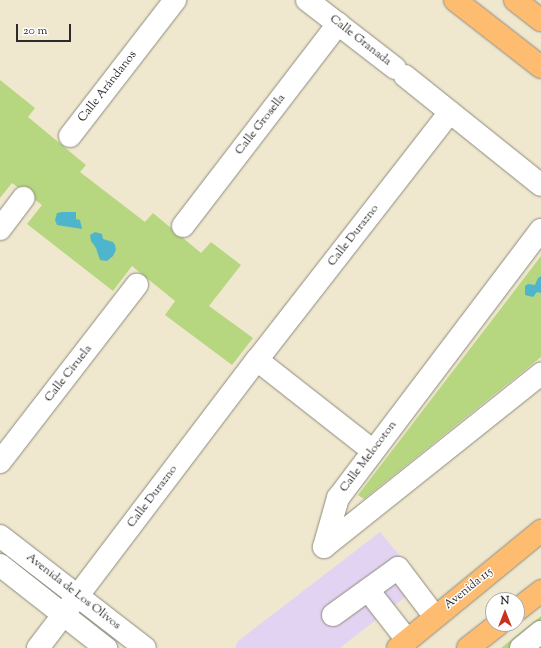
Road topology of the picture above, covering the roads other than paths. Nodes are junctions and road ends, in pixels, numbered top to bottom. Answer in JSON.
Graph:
{"nodes":[{"id":1,"x":175,"y":0,"type":"edge"},
{"id":2,"x":307,"y":0,"type":"edge"},
{"id":3,"x":455,"y":0,"type":"edge"},
{"id":4,"x":515,"y":0,"type":"edge"},
{"id":5,"x":541,"y":20,"type":"edge"},
{"id":6,"x":338,"y":24,"type":"junction"},
{"id":7,"x":541,"y":67,"type":"edge"},
{"id":8,"x":450,"y":112,"type":"junction"},
{"id":9,"x":70,"y":136,"type":"dead end"},
{"id":10,"x":541,"y":185,"type":"edge"},
{"id":11,"x":23,"y":198,"type":"dead end"},
{"id":12,"x":183,"y":226,"type":"dead end"},
{"id":13,"x":0,"y":228,"type":"edge"},
{"id":14,"x":541,"y":230,"type":"edge"},
{"id":15,"x":137,"y":285,"type":"dead end"},
{"id":16,"x":257,"y":360,"type":"junction"},
{"id":17,"x":541,"y":374,"type":"edge"},
{"id":18,"x":373,"y":451,"type":"junction"},
{"id":19,"x":0,"y":462,"type":"edge"},
{"id":20,"x":541,"y":531,"type":"edge"},
{"id":21,"x":0,"y":536,"type":"edge"},
{"id":22,"x":0,"y":565,"type":"edge"},
{"id":23,"x":368,"y":590,"type":"junction"},
{"id":24,"x":541,"y":591,"type":"edge"},
{"id":25,"x":78,"y":596,"type":"junction"},
{"id":26,"x":525,"y":604,"type":"edge"},
{"id":27,"x":432,"y":613,"type":"dead end"},
{"id":28,"x":333,"y":615,"type":"dead end"},
{"id":29,"x":60,"y":621,"type":"junction"},
{"id":30,"x":489,"y":632,"type":"edge"},
{"id":31,"x":541,"y":632,"type":"edge"},
{"id":32,"x":403,"y":644,"type":"edge"},
{"id":33,"x":38,"y":648,"type":"edge"},
{"id":34,"x":106,"y":648,"type":"edge"},
{"id":35,"x":145,"y":648,"type":"edge"},
{"id":36,"x":468,"y":648,"type":"edge"},
{"id":37,"x":521,"y":648,"type":"edge"}],
"edges":[{"from":1,"to":9,"type":"street","name":"Calle Arándanos"},
{"from":2,"to":6,"type":"street","name":"Calle Granada"},
{"from":3,"to":7,"type":"main road"},
{"from":4,"to":5,"type":"main road"},
{"from":6,"to":8,"type":"street","name":"Calle Granada"},
{"from":6,"to":12,"type":"street","name":"Calle Grosella"},
{"from":8,"to":10,"type":"street"},
{"from":8,"to":16,"type":"street","name":"Calle Durazno"},
{"from":11,"to":13,"type":"street"},
{"from":14,"to":18,"type":"street","name":"Calle Melocoton"},
{"from":15,"to":19,"type":"street","name":"Calle Ciruela"},
{"from":16,"to":18,"type":"street"},
{"from":16,"to":25,"type":"street","name":"Calle Durazno"},
{"from":17,"to":18,"type":"street","name":"Calle Melocoton"},
{"from":20,"to":32,"type":"main road","name":"Avenida 115"},
{"from":21,"to":25,"type":"street","name":"Avenida de Los Olivos"},
{"from":22,"to":29,"type":"street","name":"Avenida de Los Olivos"},
{"from":23,"to":27,"type":"street"},
{"from":23,"to":28,"type":"street"},
{"from":23,"to":32,"type":"street"},
{"from":24,"to":26,"type":"main road"},
{"from":25,"to":29,"type":"street","name":"Calle Durazno"},
{"from":25,"to":35,"type":"street","name":"Avenida de Los Olivos"},
{"from":29,"to":33,"type":"street","name":"Calle Durazno"},
{"from":29,"to":34,"type":"street","name":"Avenida de Los Olivos"},
{"from":30,"to":36,"type":"main road"},
{"from":31,"to":37,"type":"street"}]}
